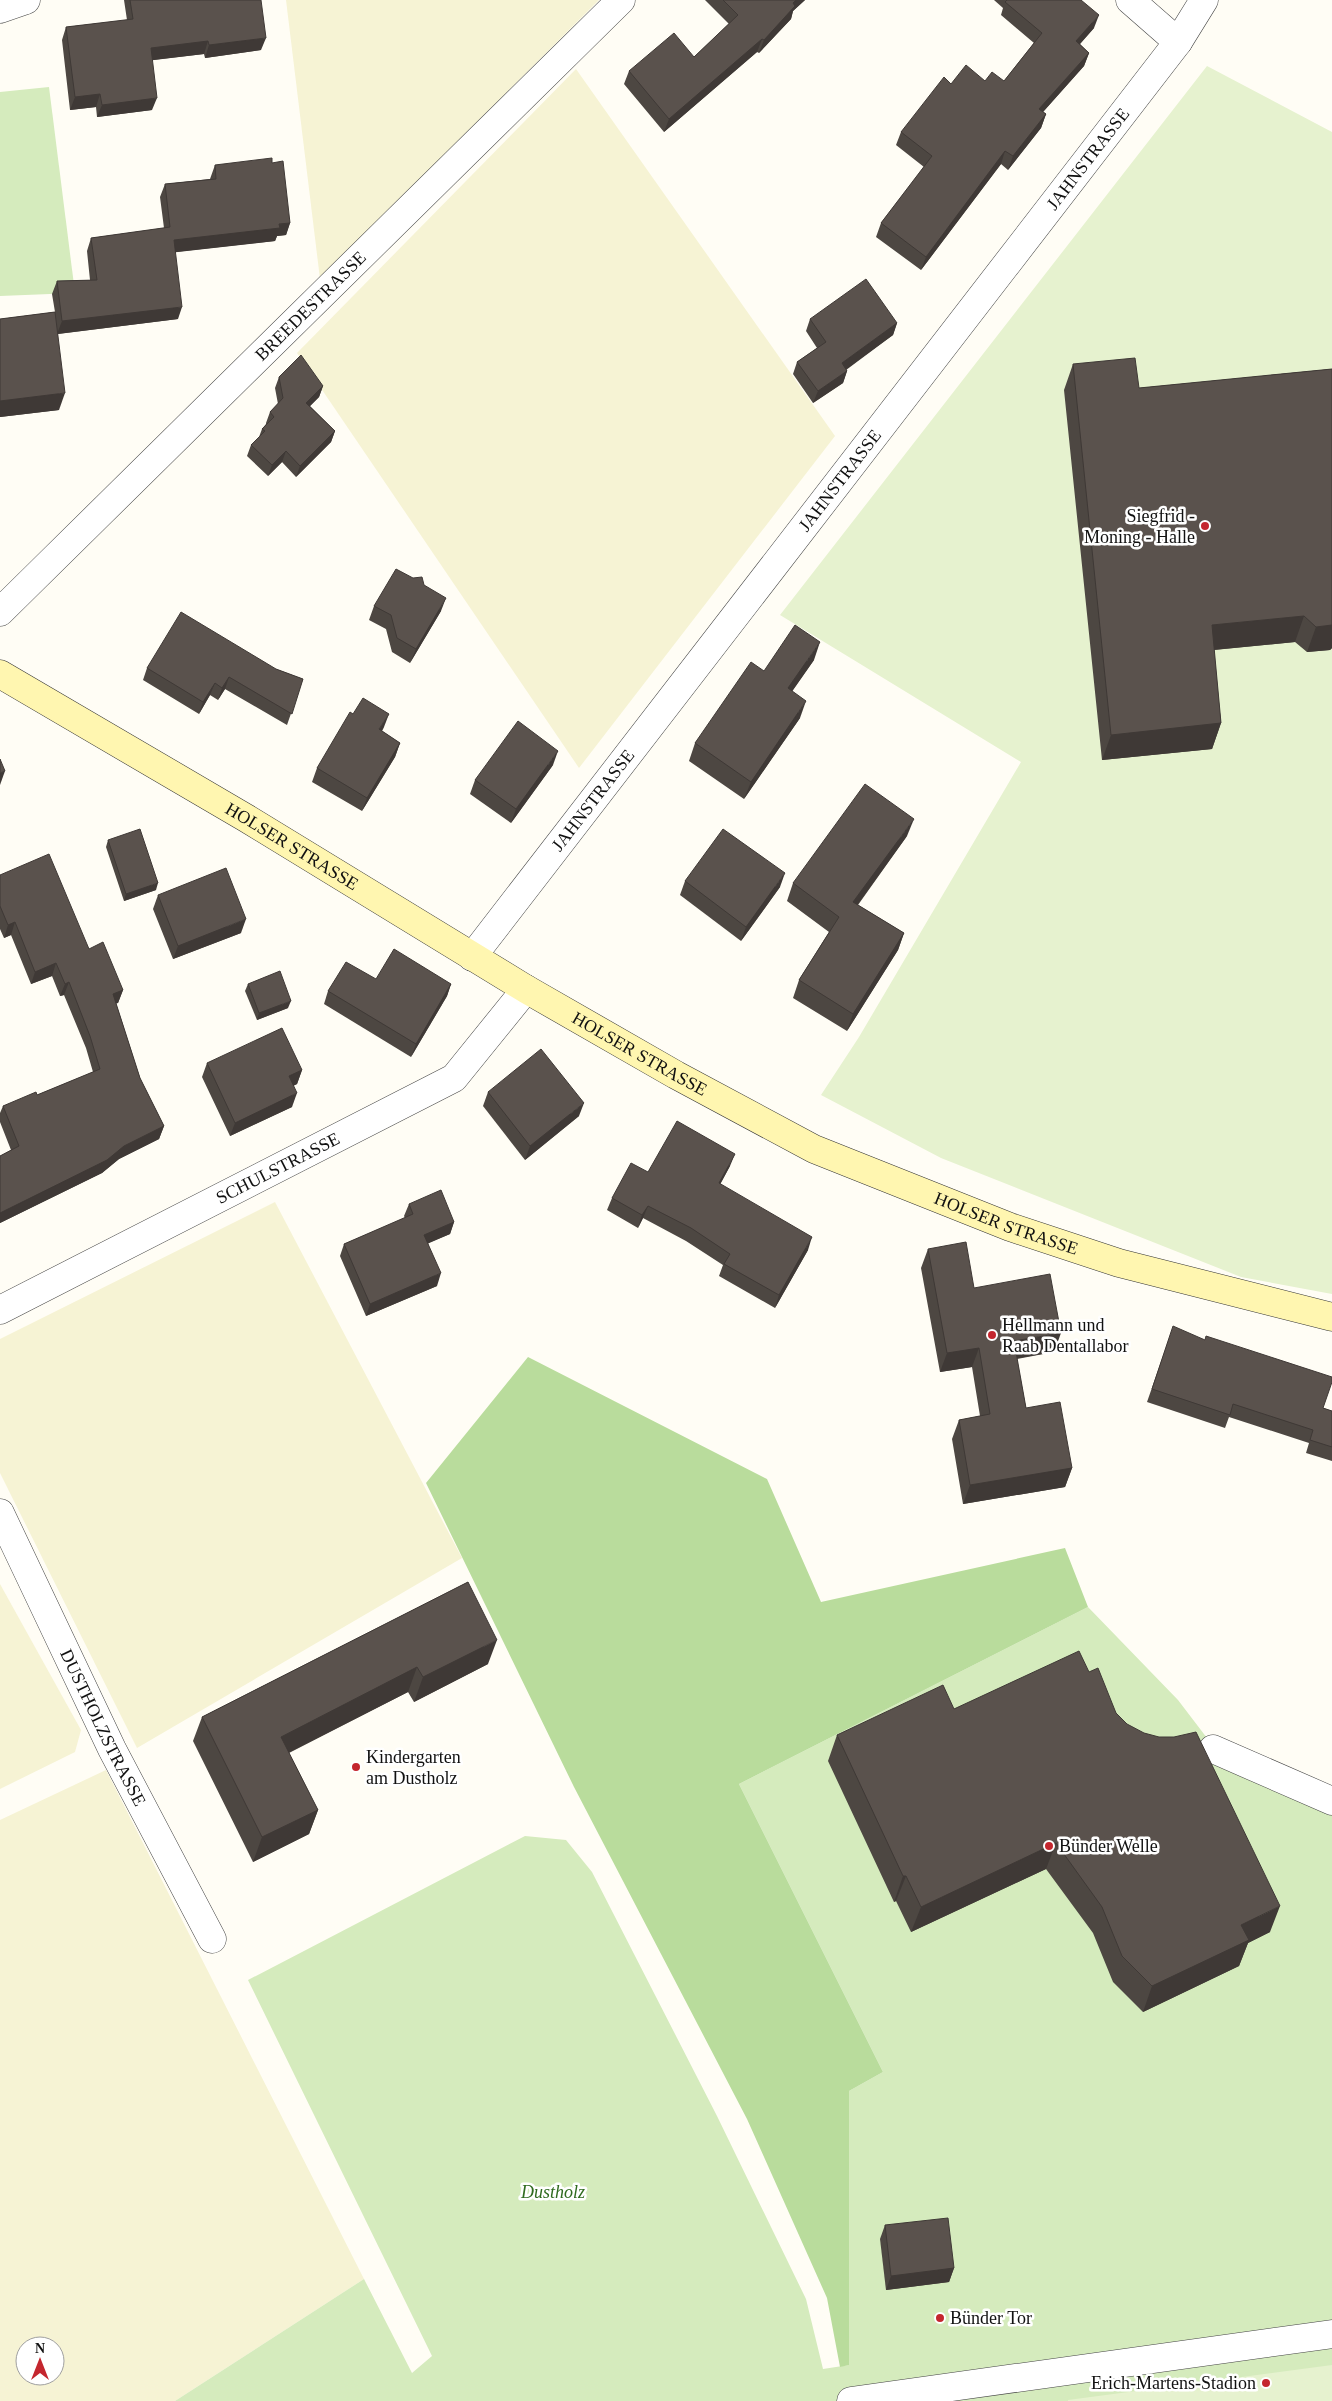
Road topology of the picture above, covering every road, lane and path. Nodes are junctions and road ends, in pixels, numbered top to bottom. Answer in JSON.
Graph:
{"nodes":[{"id":1,"x":26,"y":0,"type":"edge"},
{"id":2,"x":621,"y":0,"type":"edge"},
{"id":3,"x":1130,"y":0,"type":"edge"},
{"id":4,"x":1204,"y":0,"type":"edge"},
{"id":5,"x":0,"y":9,"type":"edge"},
{"id":6,"x":1178,"y":42,"type":"junction"},
{"id":7,"x":0,"y":612,"type":"edge"},
{"id":8,"x":0,"y":674,"type":"edge"},
{"id":9,"x":472,"y":957,"type":"junction"},
{"id":10,"x":526,"y":989,"type":"junction"},
{"id":11,"x":0,"y":1310,"type":"edge"},
{"id":12,"x":1332,"y":1317,"type":"edge"},
{"id":13,"x":0,"y":1513,"type":"edge"},
{"id":14,"x":1213,"y":1749,"type":"dead end"},
{"id":15,"x":1332,"y":1801,"type":"edge"},
{"id":16,"x":212,"y":1939,"type":"dead end"},
{"id":17,"x":1332,"y":2334,"type":"edge"},
{"id":18,"x":851,"y":2401,"type":"edge"}],
"edges":[{"from":1,"to":5,"type":"street"},
{"from":2,"to":7,"type":"street","name":"BREEDESTRASSE"},
{"from":3,"to":6,"type":"street"},
{"from":4,"to":6,"type":"street","name":"JAHNSTRASSE"},
{"from":6,"to":9,"type":"street","name":"JAHNSTRASSE"},
{"from":8,"to":9,"type":"main road","name":"HOLSER STRASSE"},
{"from":9,"to":10,"type":"main road","name":"HOLSER STRASSE"},
{"from":10,"to":11,"type":"street","name":"SCHULSTRASSE"},
{"from":10,"to":12,"type":"main road","name":"HOLSER STRASSE"},
{"from":13,"to":16,"type":"street","name":"DUSTHOLZSTRASSE"},
{"from":14,"to":15,"type":"street"},
{"from":17,"to":18,"type":"street"}]}
